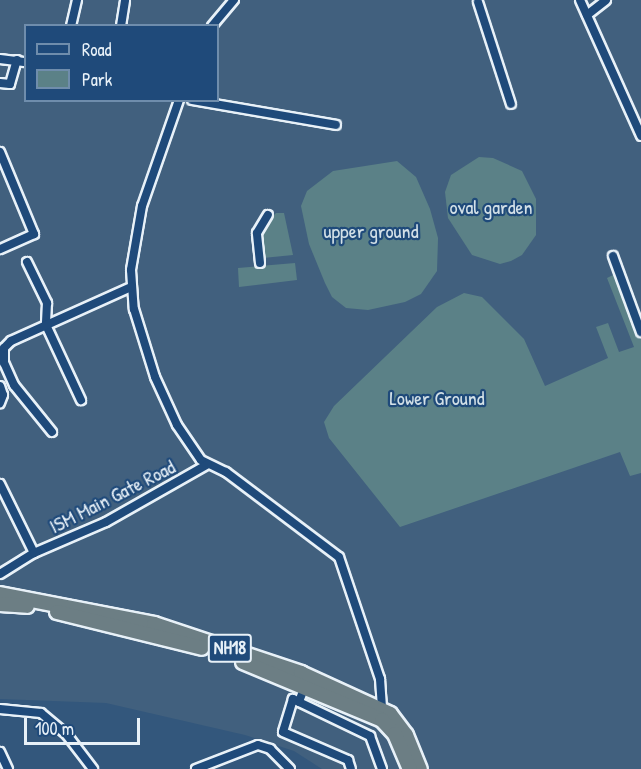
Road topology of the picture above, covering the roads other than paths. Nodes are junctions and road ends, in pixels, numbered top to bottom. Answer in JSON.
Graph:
{"nodes":[{"id":1,"x":76,"y":0,"type":"edge"},
{"id":2,"x":125,"y":0,"type":"edge"},
{"id":3,"x":234,"y":0,"type":"edge"},
{"id":4,"x":580,"y":0,"type":"edge"},
{"id":5,"x":606,"y":0,"type":"edge"},
{"id":6,"x":478,"y":2,"type":"dead end"},
{"id":7,"x":587,"y":15,"type":"junction"},
{"id":8,"x":71,"y":24,"type":"edge"},
{"id":9,"x":121,"y":24,"type":"edge"},
{"id":10,"x":214,"y":24,"type":"edge"},
{"id":11,"x":0,"y":59,"type":"edge"},
{"id":12,"x":21,"y":61,"type":"edge"},
{"id":13,"x":0,"y":83,"type":"edge"},
{"id":14,"x":178,"y":102,"type":"edge"},
{"id":15,"x":204,"y":102,"type":"edge"},
{"id":16,"x":511,"y":104,"type":"dead end"},
{"id":17,"x":336,"y":125,"type":"dead end"},
{"id":18,"x":641,"y":136,"type":"edge"},
{"id":19,"x":0,"y":152,"type":"edge"},
{"id":20,"x":268,"y":215,"type":"dead end"},
{"id":21,"x":0,"y":249,"type":"edge"},
{"id":22,"x":613,"y":256,"type":"dead end"},
{"id":23,"x":27,"y":262,"type":"dead end"},
{"id":24,"x":260,"y":262,"type":"dead end"},
{"id":25,"x":131,"y":286,"type":"junction"},
{"id":26,"x":46,"y":325,"type":"junction"},
{"id":27,"x":641,"y":332,"type":"edge"},
{"id":28,"x":0,"y":386,"type":"edge"},
{"id":29,"x":81,"y":400,"type":"dead end"},
{"id":30,"x":0,"y":403,"type":"edge"},
{"id":31,"x":52,"y":432,"type":"dead end"},
{"id":32,"x":208,"y":464,"type":"junction"},
{"id":33,"x":0,"y":484,"type":"edge"},
{"id":34,"x":34,"y":553,"type":"junction"},
{"id":35,"x":0,"y":574,"type":"edge"},
{"id":36,"x":0,"y":594,"type":"edge"},
{"id":37,"x":0,"y":604,"type":"edge"},
{"id":38,"x":305,"y":685,"type":"junction"},
{"id":39,"x":299,"y":702,"type":"junction"},
{"id":40,"x":0,"y":709,"type":"edge"},
{"id":41,"x":382,"y":709,"type":"junction"},
{"id":42,"x":1,"y":757,"type":"edge"},
{"id":43,"x":200,"y":768,"type":"edge"},
{"id":44,"x":8,"y":769,"type":"edge"},
{"id":45,"x":93,"y":769,"type":"edge"},
{"id":46,"x":290,"y":769,"type":"edge"},
{"id":47,"x":351,"y":769,"type":"edge"},
{"id":48,"x":382,"y":769,"type":"edge"},
{"id":49,"x":410,"y":769,"type":"edge"},
{"id":50,"x":420,"y":769,"type":"edge"}],
"edges":[{"from":1,"to":8,"type":"street"},
{"from":2,"to":9,"type":"street"},
{"from":3,"to":10,"type":"street"},
{"from":4,"to":7,"type":"street"},
{"from":5,"to":7,"type":"street"},
{"from":6,"to":16,"type":"street"},
{"from":7,"to":18,"type":"street"},
{"from":11,"to":12,"type":"street"},
{"from":12,"to":13,"type":"street"},
{"from":14,"to":25,"type":"street"},
{"from":15,"to":17,"type":"street"},
{"from":19,"to":21,"type":"street"},
{"from":20,"to":24,"type":"street"},
{"from":22,"to":27,"type":"street"},
{"from":23,"to":26,"type":"street"},
{"from":25,"to":26,"type":"street"},
{"from":25,"to":32,"type":"street"},
{"from":26,"to":29,"type":"street"},
{"from":26,"to":31,"type":"street"},
{"from":28,"to":30,"type":"street"},
{"from":32,"to":34,"type":"street","name":"ISM Main Gate Road"},
{"from":32,"to":41,"type":"street"},
{"from":33,"to":34,"type":"street"},
{"from":34,"to":35,"type":"street","name":"ISM Main Gate Road"},
{"from":36,"to":41,"type":"highway","number":"NH18"},
{"from":37,"to":38,"type":"highway","number":"NH18"},
{"from":38,"to":39,"type":"street"},
{"from":38,"to":49,"type":"highway","number":"NH18"},
{"from":39,"to":47,"type":"street"},
{"from":39,"to":48,"type":"street"},
{"from":40,"to":45,"type":"street"},
{"from":41,"to":50,"type":"highway","number":"NH18"},
{"from":42,"to":44,"type":"street"},
{"from":43,"to":46,"type":"street"}]}
